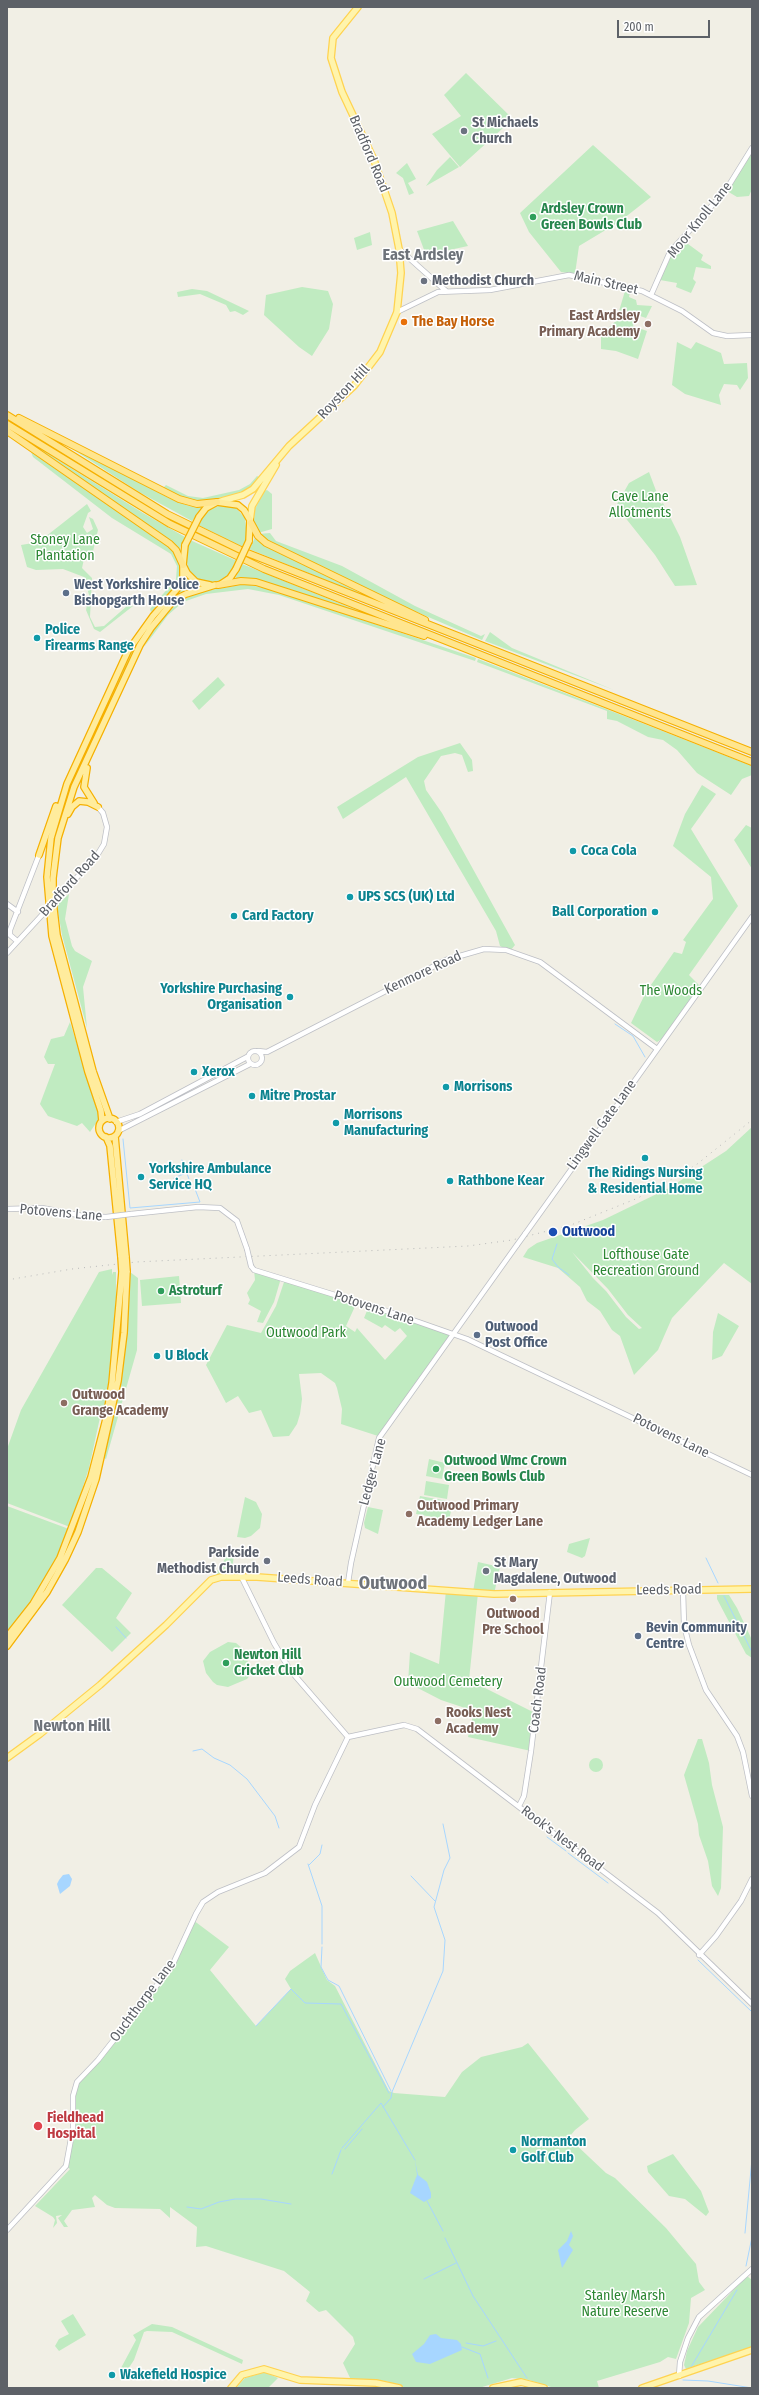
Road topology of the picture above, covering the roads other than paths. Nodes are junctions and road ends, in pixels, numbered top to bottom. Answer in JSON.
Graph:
{"nodes":[{"id":1,"x":358,"y":7,"type":"edge"},
{"id":2,"x":752,"y":148,"type":"edge"},
{"id":3,"x":399,"y":249,"type":"junction"},
{"id":4,"x":446,"y":291,"type":"junction"},
{"id":5,"x":651,"y":295,"type":"junction"},
{"id":6,"x":397,"y":312,"type":"junction"},
{"id":7,"x":752,"y":335,"type":"edge"},
{"id":8,"x":7,"y":412,"type":"edge"},
{"id":9,"x":7,"y":415,"type":"edge"},
{"id":10,"x":7,"y":424,"type":"edge"},
{"id":11,"x":7,"y":431,"type":"edge"},
{"id":12,"x":277,"y":463,"type":"junction"},
{"id":13,"x":218,"y":502,"type":"junction"},
{"id":14,"x":250,"y":522,"type":"junction"},
{"id":15,"x":183,"y":565,"type":"junction"},
{"id":16,"x":216,"y":585,"type":"junction"},
{"id":17,"x":466,"y":640,"type":"junction"},
{"id":18,"x":462,"y":647,"type":"junction"},
{"id":19,"x":90,"y":752,"type":"junction"},
{"id":20,"x":752,"y":752,"type":"edge"},
{"id":21,"x":752,"y":762,"type":"edge"},
{"id":22,"x":68,"y":784,"type":"junction"},
{"id":23,"x":98,"y":807,"type":"junction"},
{"id":24,"x":39,"y":854,"type":"joint"},
{"id":25,"x":53,"y":878,"type":"junction"},
{"id":26,"x":7,"y":904,"type":"edge"},
{"id":27,"x":18,"y":912,"type":"junction"},
{"id":28,"x":752,"y":917,"type":"edge"},
{"id":29,"x":17,"y":941,"type":"junction"},
{"id":30,"x":7,"y":953,"type":"edge"},
{"id":31,"x":657,"y":1049,"type":"junction"},
{"id":32,"x":258,"y":1052,"type":"junction"},
{"id":33,"x":267,"y":1052,"type":"junction"},
{"id":34,"x":247,"y":1057,"type":"junction"},
{"id":35,"x":262,"y":1060,"type":"junction"},
{"id":36,"x":250,"y":1064,"type":"junction"},
{"id":37,"x":110,"y":1119,"type":"junction"},
{"id":38,"x":102,"y":1121,"type":"junction"},
{"id":39,"x":116,"y":1122,"type":"junction"},
{"id":40,"x":118,"y":1130,"type":"junction"},
{"id":41,"x":115,"y":1136,"type":"junction"},
{"id":42,"x":106,"y":1137,"type":"junction"},
{"id":43,"x":7,"y":1208,"type":"edge"},
{"id":44,"x":124,"y":1257,"type":"junction"},
{"id":45,"x":124,"y":1271,"type":"junction"},
{"id":46,"x":454,"y":1334,"type":"junction"},
{"id":47,"x":752,"y":1475,"type":"edge"},
{"id":48,"x":241,"y":1576,"type":"junction"},
{"id":49,"x":348,"y":1583,"type":"junction"},
{"id":50,"x":752,"y":1589,"type":"edge"},
{"id":51,"x":683,"y":1590,"type":"junction"},
{"id":52,"x":550,"y":1592,"type":"junction"},
{"id":53,"x":7,"y":1637,"type":"edge"},
{"id":54,"x":7,"y":1646,"type":"edge"},
{"id":55,"x":348,"y":1737,"type":"junction"},
{"id":56,"x":7,"y":1758,"type":"edge"},
{"id":57,"x":751,"y":1790,"type":"edge"},
{"id":58,"x":752,"y":1796,"type":"edge"},
{"id":59,"x":519,"y":1806,"type":"junction"},
{"id":60,"x":752,"y":1879,"type":"edge"},
{"id":61,"x":700,"y":1955,"type":"junction"},
{"id":62,"x":752,"y":2004,"type":"edge"},
{"id":63,"x":7,"y":2230,"type":"edge"},
{"id":64,"x":752,"y":2269,"type":"edge"},
{"id":65,"x":752,"y":2350,"type":"edge"},
{"id":66,"x":678,"y":2376,"type":"junction"},
{"id":67,"x":231,"y":2388,"type":"edge"},
{"id":68,"x":399,"y":2388,"type":"edge"},
{"id":69,"x":493,"y":2388,"type":"edge"},
{"id":70,"x":544,"y":2388,"type":"edge"},
{"id":71,"x":642,"y":2388,"type":"edge"}],
"edges":[{"from":1,"to":3,"type":"main road","name":"Bradford Road"},
{"from":2,"to":5,"type":"street","name":"Moor Knoll Lane"},
{"from":3,"to":4,"type":"street"},
{"from":3,"to":6,"type":"main road","name":"Bradford Road"},
{"from":4,"to":5,"type":"street","name":"Main Street"},
{"from":4,"to":6,"type":"street","name":"Main Street"},
{"from":5,"to":7,"type":"street","name":"Main Street"},
{"from":6,"to":12,"type":"main road","name":"Royston Hill"},
{"from":8,"to":13,"type":"highway"},
{"from":9,"to":17,"type":"highway"},
{"from":10,"to":18,"type":"highway"},
{"from":11,"to":15,"type":"highway"},
{"from":12,"to":13,"type":"main road","name":"Royston Hill"},
{"from":12,"to":14,"type":"main road","name":"Royston Hill"},
{"from":13,"to":14,"type":"highway"},
{"from":13,"to":15,"type":"highway","bridge":true},
{"from":14,"to":16,"type":"highway","bridge":true},
{"from":14,"to":17,"type":"highway"},
{"from":15,"to":16,"type":"highway"},
{"from":15,"to":22,"type":"highway"},
{"from":16,"to":18,"type":"highway"},
{"from":16,"to":19,"type":"highway"},
{"from":17,"to":20,"type":"highway"},
{"from":18,"to":21,"type":"highway"},
{"from":19,"to":23,"type":"highway"},
{"from":19,"to":25,"type":"highway"},
{"from":22,"to":24,"type":"highway"},
{"from":22,"to":38,"type":"highway"},
{"from":23,"to":25,"type":"highway"},
{"from":23,"to":29,"type":"street","name":"Bradford Road","bridge":true},
{"from":24,"to":27,"type":"street"},
{"from":25,"to":37,"type":"highway"},
{"from":26,"to":27,"type":"street"},
{"from":27,"to":29,"type":"street"},
{"from":28,"to":31,"type":"street","name":"Lingwell Gate Lane"},
{"from":29,"to":30,"type":"street","name":"Bradford Road"},
{"from":31,"to":33,"type":"street","name":"Kenmore Road"},
{"from":31,"to":46,"type":"street","name":"Lingwell Gate Lane","bridge":true},
{"from":32,"to":33,"type":"street","name":"Kenmore Road"},
{"from":32,"to":34,"type":"street","name":"Kenmore Road"},
{"from":32,"to":35,"type":"street"},
{"from":33,"to":35,"type":"street"},
{"from":34,"to":36,"type":"street"},
{"from":34,"to":39,"type":"street","name":"Kenmore Road"},
{"from":35,"to":36,"type":"street"},
{"from":36,"to":40,"type":"street"},
{"from":37,"to":38,"type":"highway"},
{"from":37,"to":39,"type":"highway"},
{"from":38,"to":42,"type":"highway"},
{"from":39,"to":40,"type":"highway"},
{"from":40,"to":41,"type":"highway"},
{"from":41,"to":42,"type":"highway"},
{"from":41,"to":44,"type":"highway"},
{"from":42,"to":44,"type":"highway"},
{"from":43,"to":46,"type":"street","name":"Potovens Lane","bridge":true},
{"from":44,"to":45,"type":"highway","bridge":true},
{"from":45,"to":53,"type":"highway"},
{"from":45,"to":54,"type":"highway"},
{"from":46,"to":47,"type":"street","name":"Potovens Lane"},
{"from":46,"to":49,"type":"street","name":"Ledger Lane"},
{"from":48,"to":49,"type":"main road","name":"Leeds Road"},
{"from":48,"to":55,"type":"street"},
{"from":48,"to":56,"type":"main road","name":"Leeds Road"},
{"from":49,"to":52,"type":"main road","name":"Leeds Road"},
{"from":50,"to":51,"type":"main road","name":"Leeds Road"},
{"from":51,"to":52,"type":"main road","name":"Leeds Road"},
{"from":51,"to":57,"type":"street"},
{"from":52,"to":59,"type":"street","name":"Coach Road"},
{"from":55,"to":59,"type":"street","name":"Rook's Nest Road"},
{"from":55,"to":63,"type":"street","name":"Ouchthorpe Lane"},
{"from":57,"to":58,"type":"street"},
{"from":59,"to":61,"type":"street","name":"Rook's Nest Road"},
{"from":60,"to":61,"type":"street"},
{"from":61,"to":62,"type":"street","name":"Rook's Nest Road"},
{"from":64,"to":66,"type":"street"},
{"from":65,"to":66,"type":"main road"},
{"from":66,"to":71,"type":"main road"},
{"from":67,"to":68,"type":"main road"},
{"from":69,"to":70,"type":"main road"}]}
